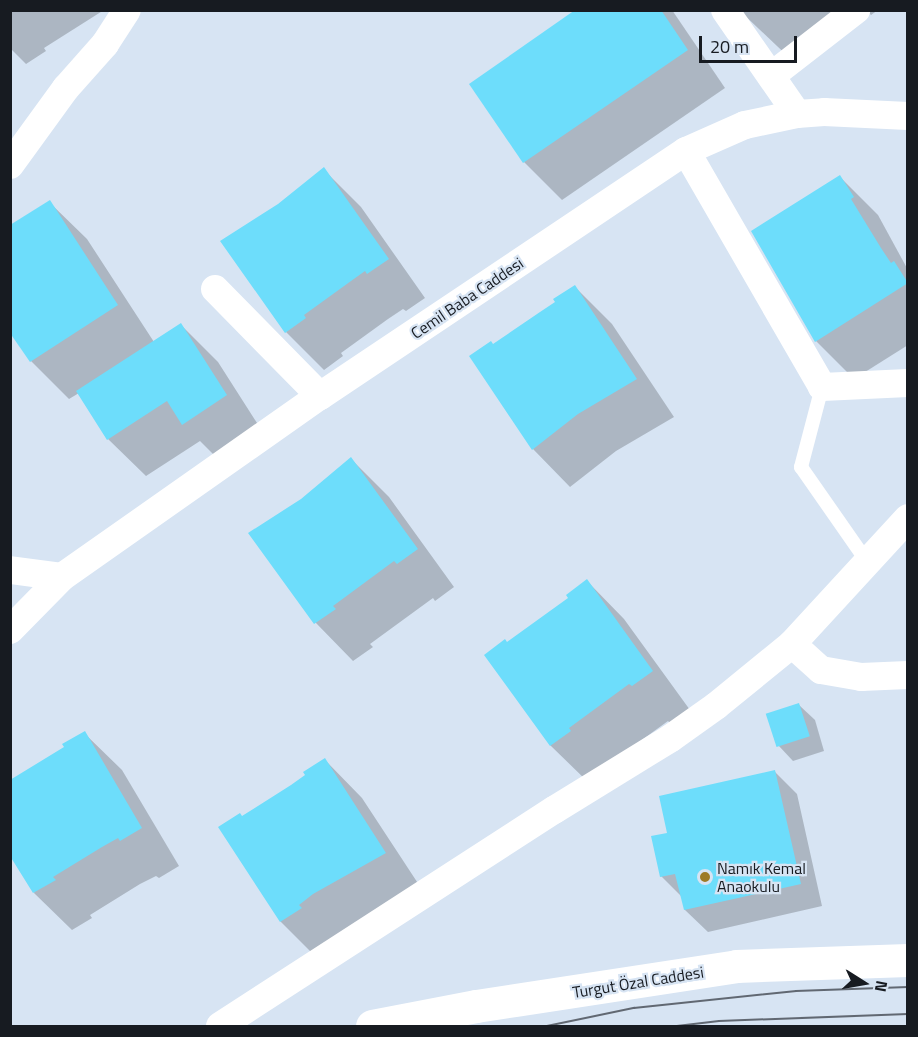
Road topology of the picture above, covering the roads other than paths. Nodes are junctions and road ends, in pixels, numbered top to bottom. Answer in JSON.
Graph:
{"nodes":[{"id":1,"x":127,"y":10,"type":"edge"},
{"id":2,"x":724,"y":10,"type":"edge"},
{"id":3,"x":856,"y":10,"type":"edge"},
{"id":4,"x":771,"y":76,"type":"junction"},
{"id":5,"x":797,"y":114,"type":"junction"},
{"id":6,"x":908,"y":116,"type":"edge"},
{"id":7,"x":686,"y":151,"type":"junction"},
{"id":8,"x":10,"y":165,"type":"edge"},
{"id":9,"x":214,"y":289,"type":"dead end"},
{"id":10,"x":908,"y":384,"type":"edge"},
{"id":11,"x":822,"y":387,"type":"junction"},
{"id":12,"x":320,"y":396,"type":"junction"},
{"id":13,"x":908,"y":518,"type":"edge"},
{"id":14,"x":868,"y":563,"type":"junction"},
{"id":15,"x":10,"y":570,"type":"edge"},
{"id":16,"x":62,"y":577,"type":"junction"},
{"id":17,"x":10,"y":630,"type":"edge"},
{"id":18,"x":792,"y":644,"type":"junction"},
{"id":19,"x":908,"y":675,"type":"edge"},
{"id":20,"x":908,"y":960,"type":"edge"},
{"id":21,"x":220,"y":1026,"type":"edge"},
{"id":22,"x":372,"y":1026,"type":"edge"}],
"edges":[{"from":1,"to":8,"type":"street"},
{"from":2,"to":4,"type":"street"},
{"from":3,"to":4,"type":"street"},
{"from":4,"to":5,"type":"street"},
{"from":5,"to":6,"type":"street","name":"Cemil Baba Caddesi"},
{"from":5,"to":7,"type":"street","name":"Cemil Baba Caddesi"},
{"from":7,"to":11,"type":"street"},
{"from":7,"to":12,"type":"street","name":"Cemil Baba Caddesi"},
{"from":9,"to":12,"type":"street"},
{"from":10,"to":11,"type":"street"},
{"from":11,"to":14,"type":"lane"},
{"from":12,"to":16,"type":"street","name":"Cemil Baba Caddesi"},
{"from":13,"to":14,"type":"street"},
{"from":14,"to":18,"type":"street"},
{"from":15,"to":16,"type":"street"},
{"from":16,"to":17,"type":"street","name":"Cemil Baba Caddesi"},
{"from":18,"to":19,"type":"street"},
{"from":18,"to":21,"type":"street"},
{"from":20,"to":22,"type":"street","name":"Turgut Özal Caddesi"}]}
